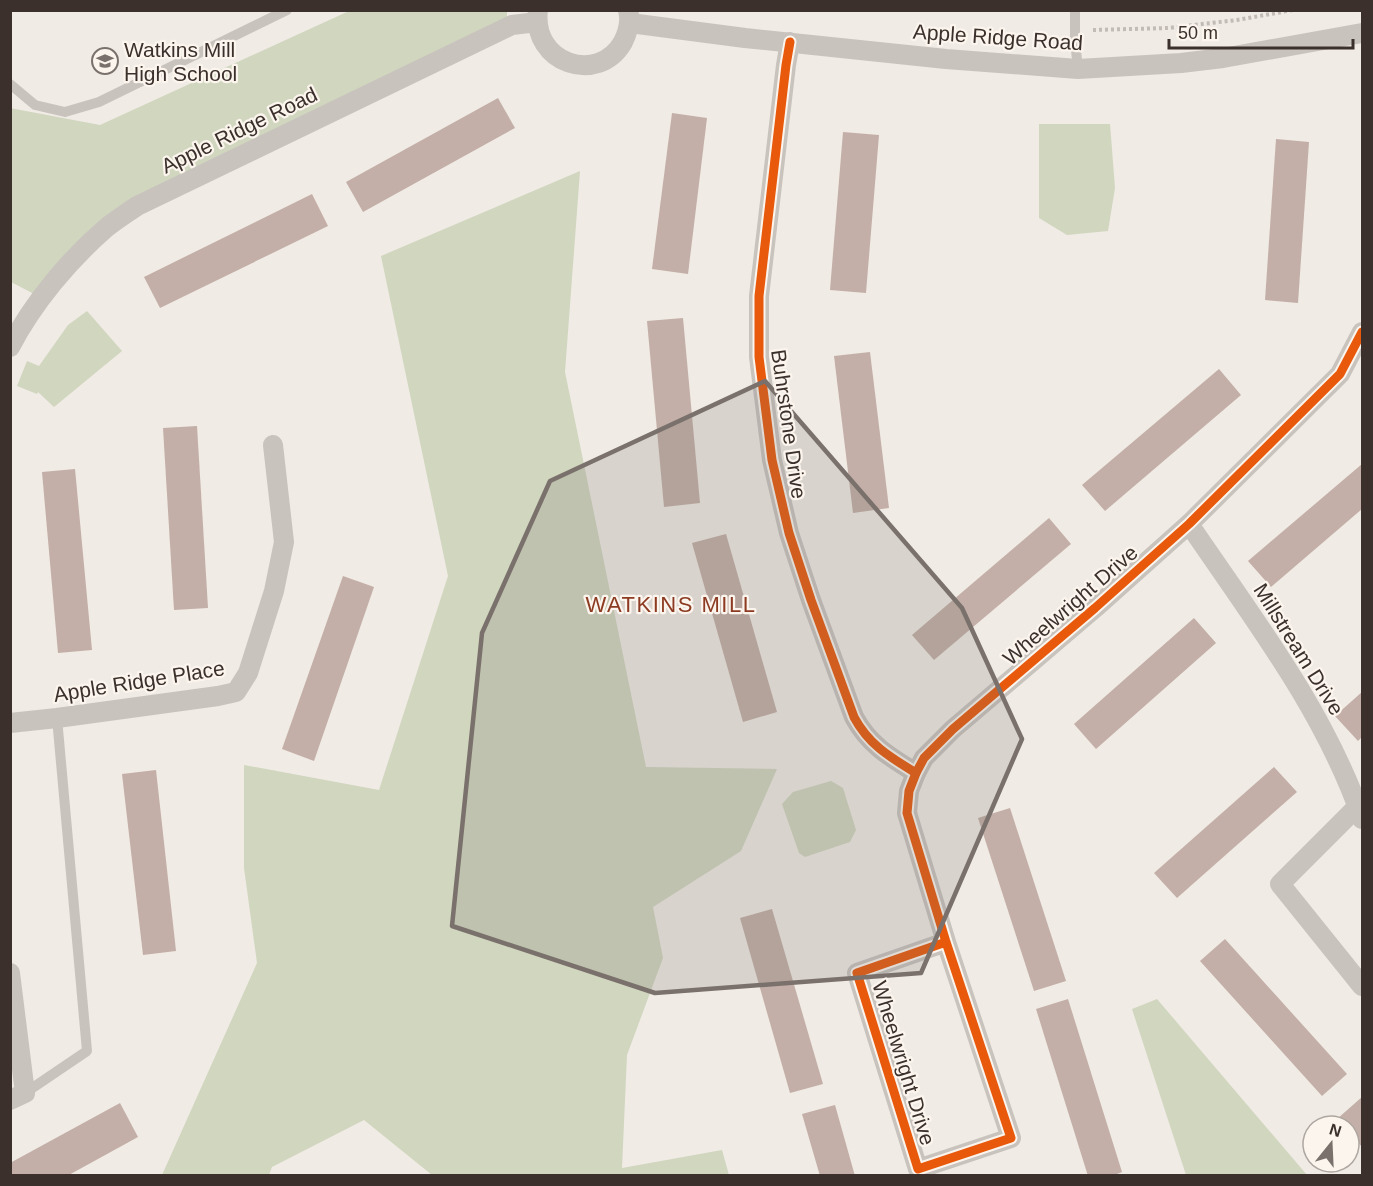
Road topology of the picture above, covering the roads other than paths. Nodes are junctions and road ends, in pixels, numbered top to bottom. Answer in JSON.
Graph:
{"nodes":[{"id":1,"x":287,"y":10,"type":"edge"},
{"id":2,"x":1075,"y":10,"type":"edge"},
{"id":3,"x":537,"y":16,"type":"edge"},
{"id":4,"x":629,"y":17,"type":"edge"},
{"id":5,"x":1362,"y":33,"type":"edge"},
{"id":6,"x":790,"y":42,"type":"junction"},
{"id":7,"x":1078,"y":69,"type":"junction"},
{"id":8,"x":10,"y":84,"type":"edge"},
{"id":9,"x":1362,"y":332,"type":"edge"},
{"id":10,"x":10,"y":347,"type":"edge"},
{"id":11,"x":273,"y":445,"type":"dead end"},
{"id":12,"x":1189,"y":524,"type":"junction"},
{"id":13,"x":57,"y":718,"type":"junction"},
{"id":14,"x":10,"y":723,"type":"edge"},
{"id":15,"x":916,"y":773,"type":"junction"},
{"id":16,"x":1361,"y":810,"type":"edge"},
{"id":17,"x":946,"y":942,"type":"junction"},
{"id":18,"x":10,"y":973,"type":"edge"},
{"id":19,"x":1362,"y":986,"type":"edge"},
{"id":20,"x":16,"y":1063,"type":"edge"},
{"id":21,"x":18,"y":1096,"type":"edge"}],
"edges":[{"from":1,"to":8,"type":"lane"},
{"from":2,"to":7,"type":"lane"},
{"from":3,"to":4,"type":"street"},
{"from":3,"to":10,"type":"street","name":"Apple Ridge Road"},
{"from":4,"to":6,"type":"street","name":"Apple Ridge Road"},
{"from":5,"to":7,"type":"street","name":"Apple Ridge Road"},
{"from":6,"to":7,"type":"street","name":"Apple Ridge Road"},
{"from":6,"to":15,"type":"street","name":"Buhrstone Drive"},
{"from":9,"to":12,"type":"street","name":"Wheelwright Drive"},
{"from":11,"to":13,"type":"street","name":"Apple Ridge Place"},
{"from":12,"to":15,"type":"street","name":"Wheelwright Drive"},
{"from":12,"to":16,"type":"street","name":"Millstream Drive"},
{"from":13,"to":14,"type":"street","name":"Apple Ridge Place"},
{"from":13,"to":21,"type":"lane"},
{"from":15,"to":17,"type":"street","name":"Wheelwright Drive"},
{"from":16,"to":19,"type":"street","name":"Millstream Drive"},
{"from":17,"to":17,"type":"street","name":"Wheelwright Drive"},
{"from":18,"to":20,"type":"street"},
{"from":20,"to":21,"type":"street"}]}
